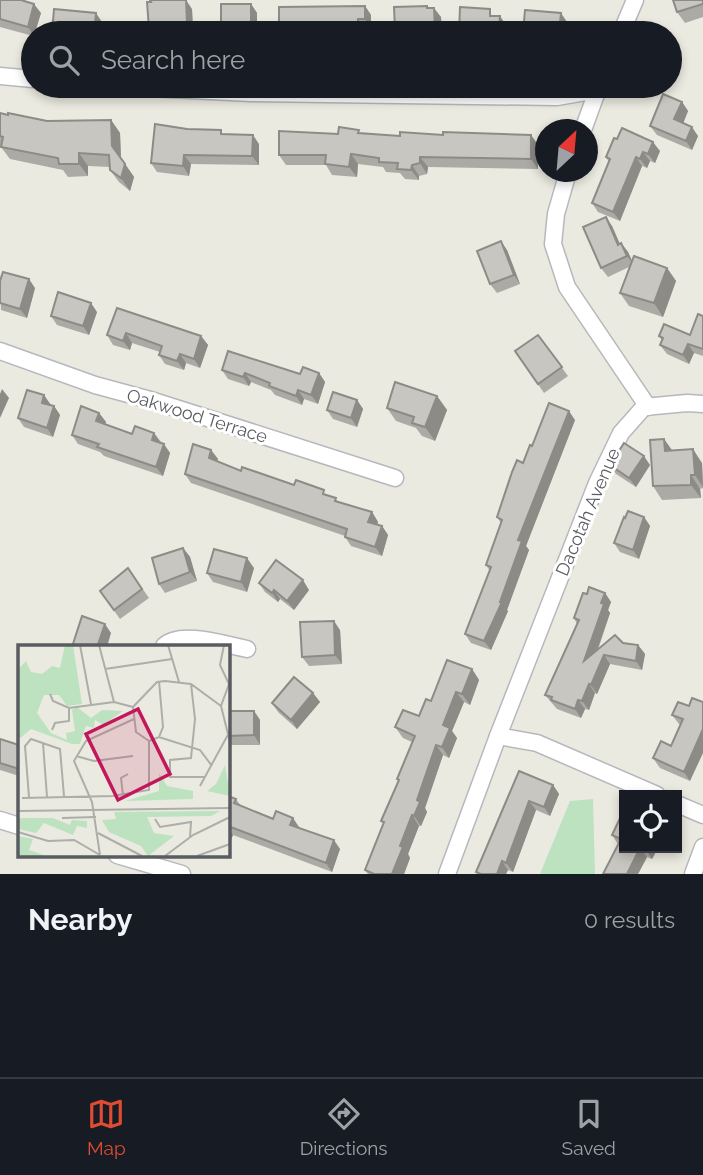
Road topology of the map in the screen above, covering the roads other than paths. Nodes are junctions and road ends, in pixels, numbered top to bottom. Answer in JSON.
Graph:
{"nodes":[{"id":1,"x":635,"y":0,"type":"edge"},
{"id":2,"x":626,"y":21,"type":"edge"},
{"id":3,"x":0,"y":76,"type":"edge"},
{"id":4,"x":21,"y":78,"type":"edge"},
{"id":5,"x":594,"y":98,"type":"edge"},
{"id":6,"x":587,"y":119,"type":"edge"},
{"id":7,"x":566,"y":182,"type":"edge"},
{"id":8,"x":0,"y":351,"type":"edge"},
{"id":9,"x":703,"y":404,"type":"edge"},
{"id":10,"x":648,"y":407,"type":"junction"},
{"id":11,"x":395,"y":478,"type":"dead end"},
{"id":12,"x":165,"y":645,"type":"edge"},
{"id":13,"x":226,"y":645,"type":"edge"},
{"id":14,"x":229,"y":646,"type":"edge"},
{"id":15,"x":247,"y":649,"type":"dead end"},
{"id":16,"x":498,"y":736,"type":"junction"},
{"id":17,"x":645,"y":790,"type":"edge"},
{"id":18,"x":682,"y":806,"type":"edge"},
{"id":19,"x":703,"y":815,"type":"edge"},
{"id":20,"x":0,"y":821,"type":"edge"},
{"id":21,"x":18,"y":826,"type":"edge"},
{"id":22,"x":703,"y":847,"type":"edge"},
{"id":23,"x":120,"y":856,"type":"edge"},
{"id":24,"x":182,"y":874,"type":"edge"},
{"id":25,"x":447,"y":874,"type":"edge"},
{"id":26,"x":693,"y":874,"type":"edge"}],
"edges":[{"from":1,"to":2,"type":"street"},
{"from":3,"to":4,"type":"street"},
{"from":5,"to":6,"type":"street"},
{"from":7,"to":10,"type":"street"},
{"from":8,"to":11,"type":"street","name":"Oakwood Terrace"},
{"from":9,"to":10,"type":"street"},
{"from":10,"to":16,"type":"street","name":"Dacotah Avenue"},
{"from":12,"to":13,"type":"street"},
{"from":14,"to":15,"type":"street"},
{"from":16,"to":17,"type":"street"},
{"from":16,"to":25,"type":"street","name":"Dacotah Avenue"},
{"from":18,"to":19,"type":"street"},
{"from":20,"to":21,"type":"street"},
{"from":22,"to":26,"type":"street"},
{"from":23,"to":24,"type":"street"}]}
